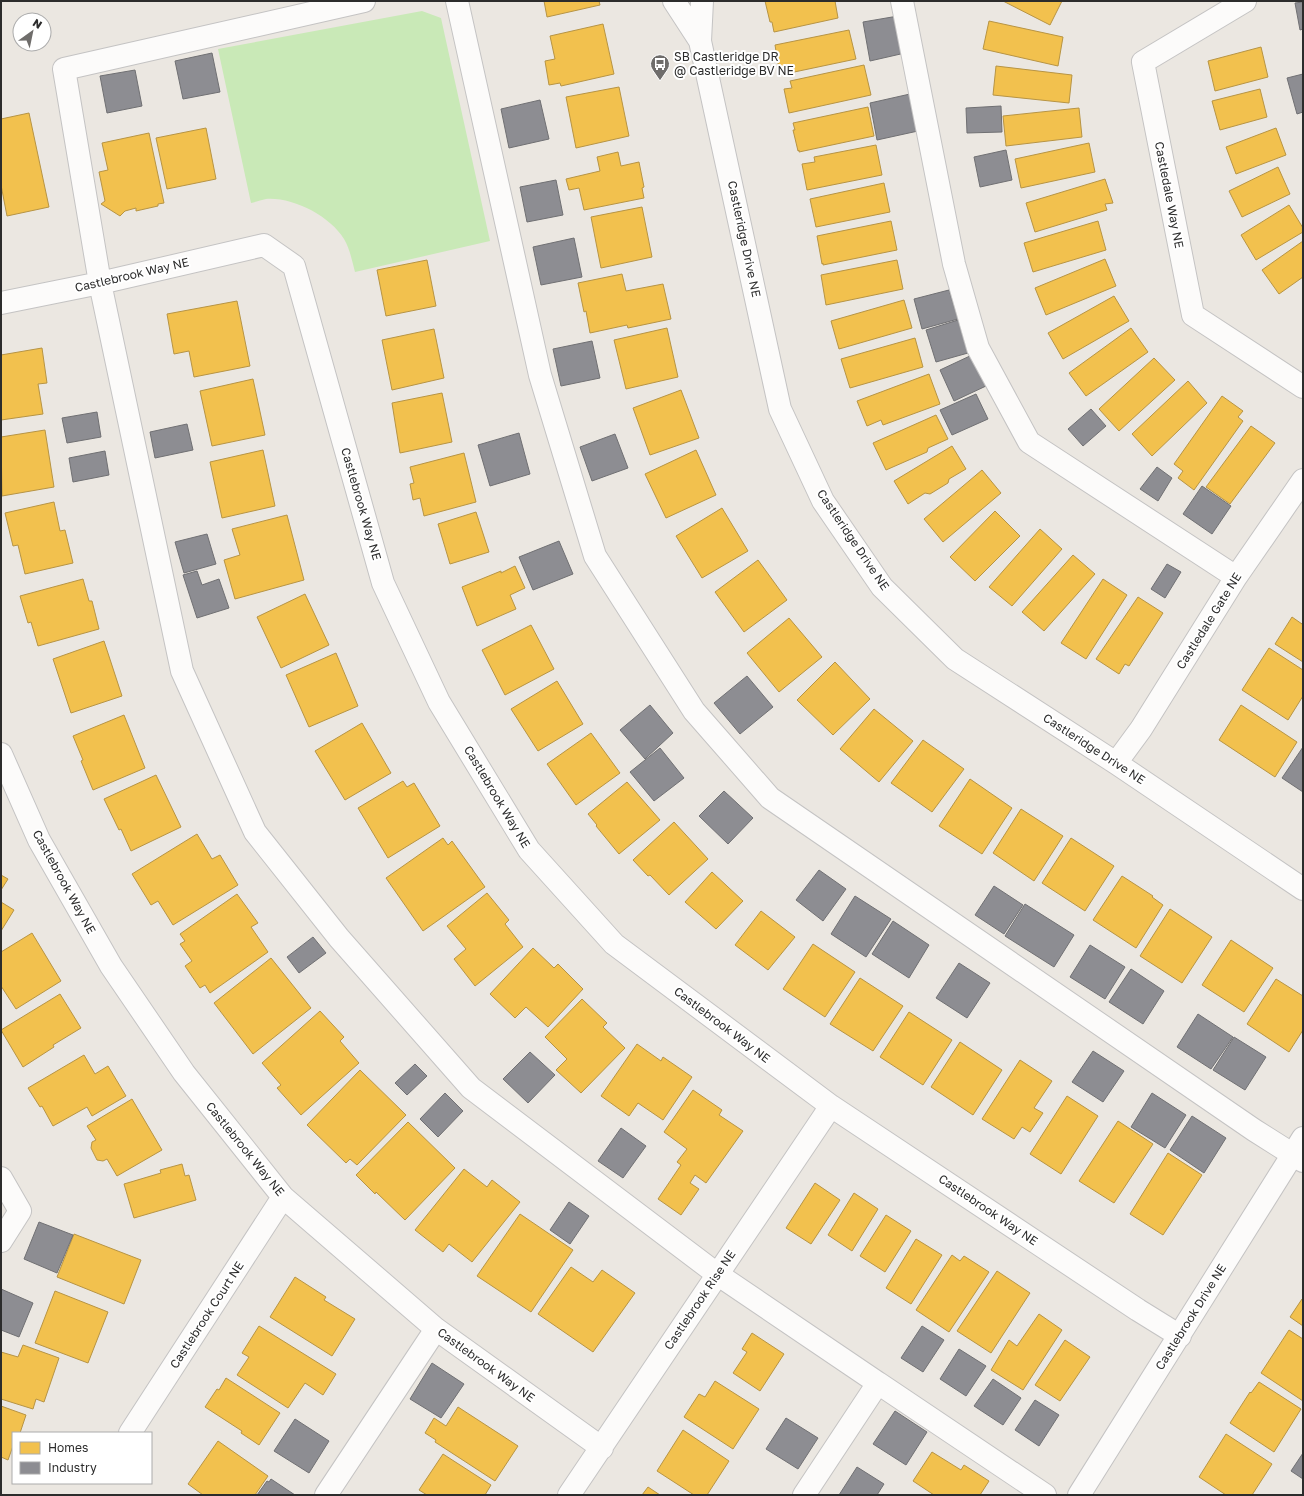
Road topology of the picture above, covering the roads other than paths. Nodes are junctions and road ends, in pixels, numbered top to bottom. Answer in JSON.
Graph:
{"nodes":[{"id":1,"x":364,"y":1,"type":"edge"},
{"id":2,"x":457,"y":1,"type":"edge"},
{"id":3,"x":674,"y":1,"type":"edge"},
{"id":4,"x":702,"y":1,"type":"edge"},
{"id":5,"x":902,"y":1,"type":"edge"},
{"id":6,"x":1244,"y":1,"type":"edge"},
{"id":7,"x":700,"y":40,"type":"junction"},
{"id":8,"x":100,"y":283,"type":"junction"},
{"id":9,"x":1,"y":303,"type":"edge"},
{"id":10,"x":1303,"y":387,"type":"edge"},
{"id":11,"x":1303,"y":480,"type":"edge"},
{"id":12,"x":1236,"y":577,"type":"junction"},
{"id":13,"x":1,"y":754,"type":"edge"},
{"id":14,"x":1116,"y":763,"type":"junction"},
{"id":15,"x":1301,"y":882,"type":"edge"},
{"id":16,"x":831,"y":1106,"type":"junction"},
{"id":17,"x":1300,"y":1151,"type":"edge"},
{"id":18,"x":1,"y":1178,"type":"edge"},
{"id":19,"x":283,"y":1197,"type":"junction"},
{"id":20,"x":1,"y":1241,"type":"edge"},
{"id":21,"x":717,"y":1274,"type":"junction"},
{"id":22,"x":436,"y":1329,"type":"junction"},
{"id":23,"x":1180,"y":1336,"type":"junction"},
{"id":24,"x":878,"y":1383,"type":"junction"},
{"id":25,"x":131,"y":1432,"type":"edge"},
{"id":26,"x":602,"y":1448,"type":"junction"},
{"id":27,"x":326,"y":1495,"type":"edge"},
{"id":28,"x":569,"y":1495,"type":"edge"},
{"id":29,"x":804,"y":1495,"type":"edge"},
{"id":30,"x":1045,"y":1495,"type":"edge"},
{"id":31,"x":1079,"y":1495,"type":"edge"}],
"edges":[{"from":1,"to":8,"type":"street"},
{"from":2,"to":17,"type":"street"},
{"from":3,"to":7,"type":"street","name":"Castleridge Drive NE"},
{"from":4,"to":7,"type":"street","name":"Castleridge Drive NE"},
{"from":5,"to":12,"type":"street"},
{"from":6,"to":10,"type":"street","name":"Castledale Way NE"},
{"from":7,"to":14,"type":"street","name":"Castleridge Drive NE"},
{"from":8,"to":9,"type":"street","name":"Castlebrook Way NE"},
{"from":8,"to":16,"type":"street","name":"Castlebrook Way NE"},
{"from":8,"to":21,"type":"street"},
{"from":11,"to":12,"type":"street","name":"Castledale Gate NE"},
{"from":12,"to":14,"type":"street","name":"Castledale Gate NE"},
{"from":13,"to":19,"type":"street","name":"Castlebrook Way NE"},
{"from":14,"to":15,"type":"street","name":"Castleridge Drive NE"},
{"from":16,"to":21,"type":"street","name":"Castlebrook Rise NE"},
{"from":16,"to":23,"type":"street","name":"Castlebrook Way NE"},
{"from":17,"to":23,"type":"street","name":"Castlebrook Drive NE"},
{"from":18,"to":20,"type":"street"},
{"from":19,"to":22,"type":"street","name":"Castlebrook Way NE"},
{"from":19,"to":25,"type":"street","name":"Castlebrook Court NE"},
{"from":21,"to":24,"type":"street"},
{"from":21,"to":26,"type":"street","name":"Castlebrook Rise NE"},
{"from":22,"to":26,"type":"street","name":"Castlebrook Way NE"},
{"from":22,"to":27,"type":"street"},
{"from":23,"to":31,"type":"street","name":"Castlebrook Drive NE"},
{"from":24,"to":29,"type":"street"},
{"from":24,"to":30,"type":"street"},
{"from":26,"to":28,"type":"street","name":"Castlebrook Rise NE"}]}
